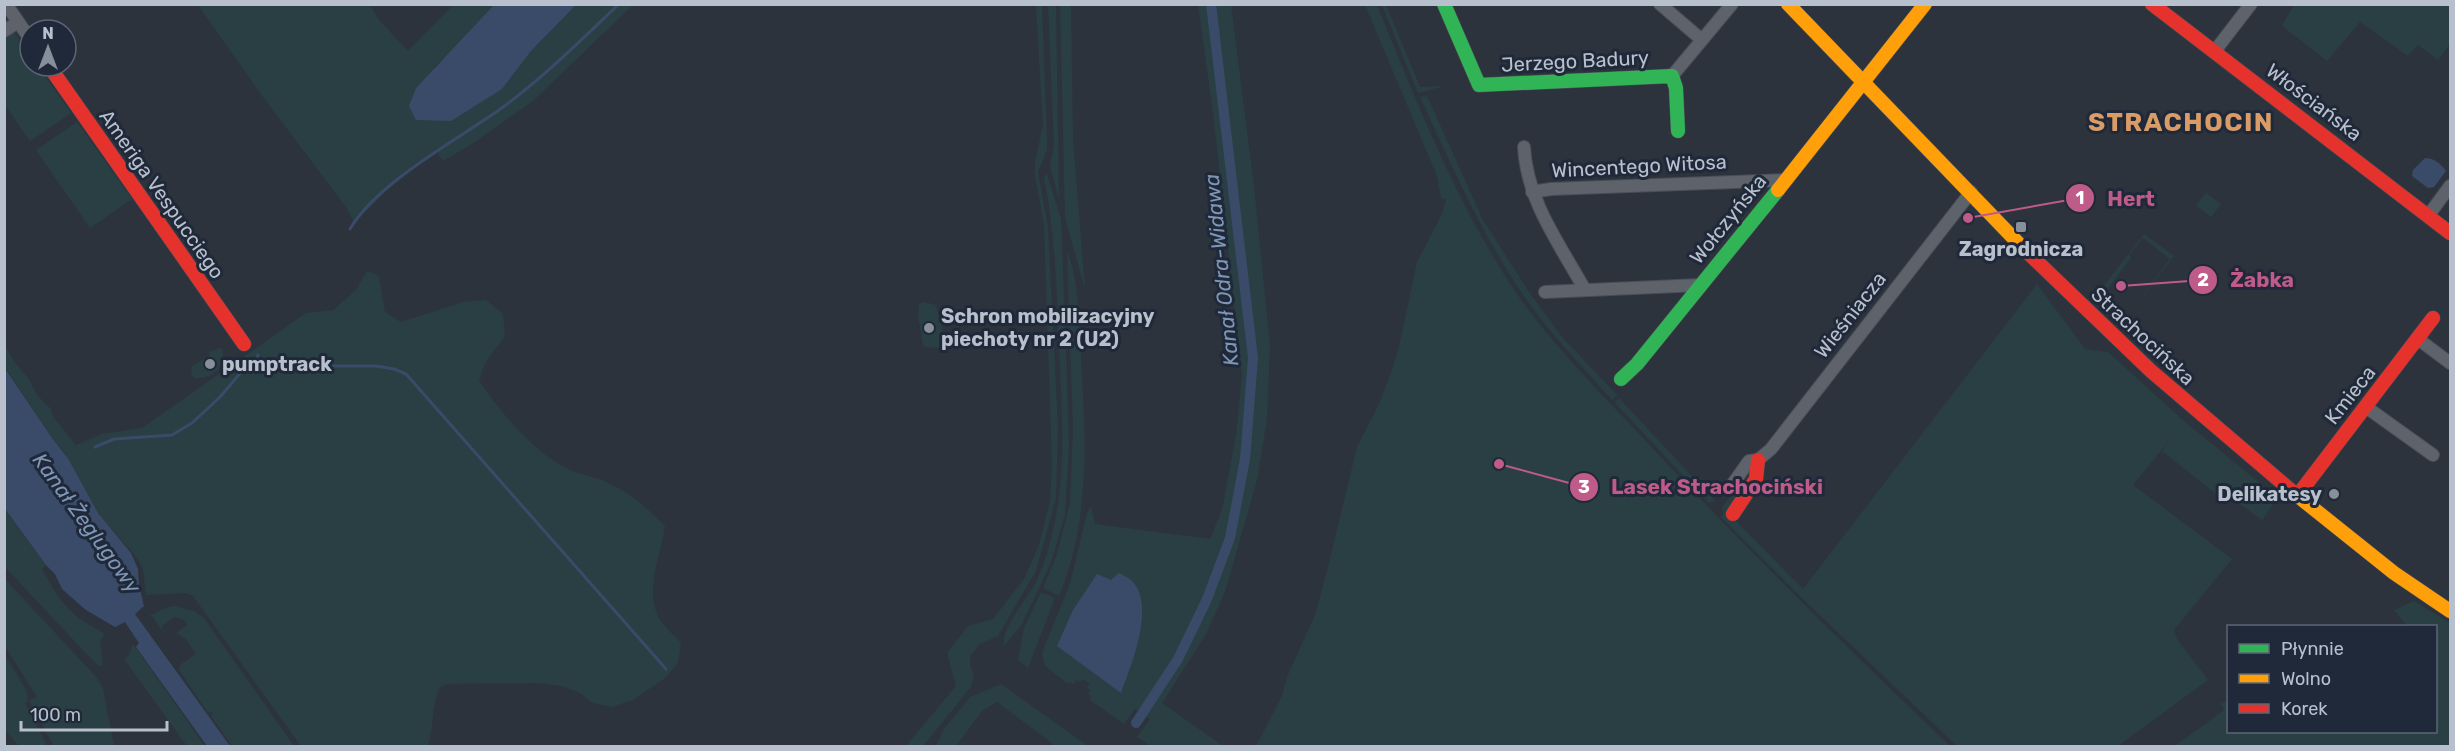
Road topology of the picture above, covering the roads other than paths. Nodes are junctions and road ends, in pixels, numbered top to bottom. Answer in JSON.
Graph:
{"nodes":[{"id":1,"x":6,"y":4,"type":"edge"},
{"id":2,"x":1444,"y":4,"type":"edge"},
{"id":3,"x":1660,"y":4,"type":"edge"},
{"id":4,"x":1732,"y":4,"type":"edge"},
{"id":5,"x":1788,"y":4,"type":"edge"},
{"id":6,"x":1924,"y":4,"type":"edge"},
{"id":7,"x":2152,"y":4,"type":"edge"},
{"id":8,"x":2251,"y":4,"type":"edge"},
{"id":9,"x":18,"y":22,"type":"joint"},
{"id":10,"x":4,"y":31,"type":"edge"},
{"id":11,"x":1702,"y":40,"type":"junction"},
{"id":12,"x":2214,"y":52,"type":"junction"},
{"id":13,"x":1672,"y":76,"type":"junction"},
{"id":14,"x":57,"y":78,"type":"edge"},
{"id":15,"x":1865,"y":82,"type":"junction"},
{"id":16,"x":1678,"y":131,"type":"dead end"},
{"id":17,"x":1524,"y":147,"type":"dead end"},
{"id":18,"x":1785,"y":180,"type":"junction"},
{"id":19,"x":2451,"y":186,"type":"edge"},
{"id":20,"x":1532,"y":192,"type":"junction"},
{"id":21,"x":1971,"y":192,"type":"junction"},
{"id":22,"x":2428,"y":216,"type":"junction"},
{"id":23,"x":2451,"y":233,"type":"edge"},
{"id":24,"x":1700,"y":285,"type":"junction"},
{"id":25,"x":1585,"y":290,"type":"junction"},
{"id":26,"x":1545,"y":292,"type":"dead end"},
{"id":27,"x":2433,"y":318,"type":"dead end"},
{"id":28,"x":2418,"y":339,"type":"junction"},
{"id":29,"x":244,"y":344,"type":"dead end"},
{"id":30,"x":2451,"y":363,"type":"edge"},
{"id":31,"x":1621,"y":380,"type":"dead end"},
{"id":32,"x":2366,"y":407,"type":"junction"},
{"id":33,"x":2433,"y":455,"type":"dead end"},
{"id":34,"x":1758,"y":460,"type":"joint"},
{"id":35,"x":2298,"y":495,"type":"junction"},
{"id":36,"x":1732,"y":514,"type":"dead end"},
{"id":37,"x":2451,"y":611,"type":"edge"}],
"edges":[{"from":1,"to":9,"type":"street"},
{"from":2,"to":13,"type":"street","name":"Jerzego Badury"},
{"from":3,"to":11,"type":"street"},
{"from":4,"to":11,"type":"street","name":"Jerzego Badury"},
{"from":5,"to":15,"type":"street","name":"Strachocińska"},
{"from":6,"to":15,"type":"street"},
{"from":7,"to":12,"type":"street","name":"Włościańska"},
{"from":8,"to":12,"type":"street"},
{"from":9,"to":10,"type":"street"},
{"from":11,"to":13,"type":"street","name":"Jerzego Badury"},
{"from":12,"to":22,"type":"street","name":"Włościańska"},
{"from":13,"to":16,"type":"street","name":"Jerzego Badury"},
{"from":14,"to":29,"type":"street","name":"Ameriga Vespucciego"},
{"from":15,"to":18,"type":"street","name":"Wołczyńska"},
{"from":15,"to":21,"type":"street","name":"Strachocińska"},
{"from":17,"to":20,"type":"street"},
{"from":18,"to":20,"type":"street","name":"Wincentego Witosa"},
{"from":18,"to":24,"type":"street","name":"Wołczyńska"},
{"from":19,"to":22,"type":"street"},
{"from":20,"to":25,"type":"street"},
{"from":21,"to":34,"type":"street","name":"Wieśniacza"},
{"from":21,"to":35,"type":"street","name":"Strachocińska"},
{"from":22,"to":23,"type":"street","name":"Włościańska"},
{"from":24,"to":25,"type":"street"},
{"from":24,"to":31,"type":"street","name":"Wołczyńska"},
{"from":25,"to":26,"type":"street"},
{"from":27,"to":28,"type":"street","name":"Kmieca"},
{"from":28,"to":30,"type":"street"},
{"from":28,"to":32,"type":"street","name":"Kmieca"},
{"from":32,"to":33,"type":"street"},
{"from":32,"to":35,"type":"street","name":"Kmieca"},
{"from":34,"to":36,"type":"street","name":"Wieśniacza"},
{"from":35,"to":37,"type":"street","name":"Strachocińska"}]}
